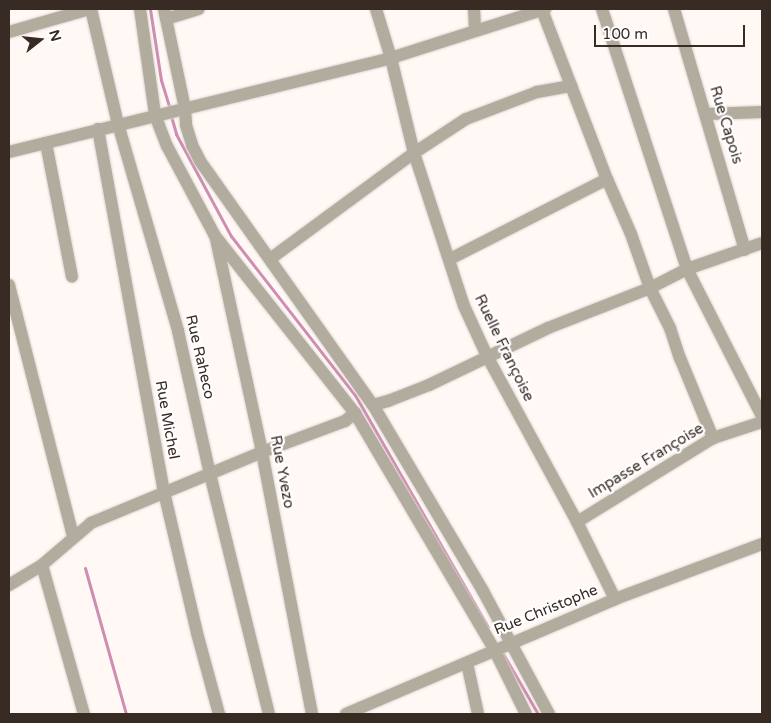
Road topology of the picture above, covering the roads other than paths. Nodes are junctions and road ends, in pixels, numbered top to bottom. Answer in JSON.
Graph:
{"nodes":[{"id":1,"x":90,"y":9,"type":"edge"},
{"id":2,"x":140,"y":9,"type":"edge"},
{"id":3,"x":198,"y":9,"type":"edge"},
{"id":4,"x":376,"y":9,"type":"edge"},
{"id":5,"x":474,"y":9,"type":"edge"},
{"id":6,"x":543,"y":9,"type":"edge"},
{"id":7,"x":602,"y":9,"type":"edge"},
{"id":8,"x":674,"y":9,"type":"edge"},
{"id":9,"x":165,"y":14,"type":"edge"},
{"id":10,"x":475,"y":31,"type":"junction"},
{"id":11,"x":9,"y":32,"type":"edge"},
{"id":12,"x":391,"y":58,"type":"junction"},
{"id":13,"x":571,"y":86,"type":"junction"},
{"id":14,"x":182,"y":109,"type":"junction"},
{"id":15,"x":762,"y":112,"type":"edge"},
{"id":16,"x":706,"y":114,"type":"junction"},
{"id":17,"x":157,"y":115,"type":"junction"},
{"id":18,"x":118,"y":124,"type":"junction"},
{"id":19,"x":98,"y":129,"type":"junction"},
{"id":20,"x":46,"y":143,"type":"junction"},
{"id":21,"x":9,"y":152,"type":"edge"},
{"id":22,"x":414,"y":153,"type":"junction"},
{"id":23,"x":607,"y":179,"type":"junction"},
{"id":24,"x":215,"y":236,"type":"junction"},
{"id":25,"x":762,"y":243,"type":"edge"},
{"id":26,"x":745,"y":250,"type":"junction"},
{"id":27,"x":270,"y":259,"type":"junction"},
{"id":28,"x":450,"y":259,"type":"junction"},
{"id":29,"x":687,"y":269,"type":"junction"},
{"id":30,"x":72,"y":277,"type":"dead end"},
{"id":31,"x":9,"y":285,"type":"edge"},
{"id":32,"x":650,"y":288,"type":"junction"},
{"id":33,"x":487,"y":356,"type":"junction"},
{"id":34,"x":373,"y":405,"type":"junction"},
{"id":35,"x":355,"y":414,"type":"junction"},
{"id":36,"x":762,"y":416,"type":"edge"},
{"id":37,"x":762,"y":422,"type":"edge"},
{"id":38,"x":713,"y":438,"type":"junction"},
{"id":39,"x":262,"y":452,"type":"junction"},
{"id":40,"x":210,"y":474,"type":"junction"},
{"id":41,"x":164,"y":492,"type":"junction"},
{"id":42,"x":577,"y":522,"type":"junction"},
{"id":43,"x":73,"y":537,"type":"junction"},
{"id":44,"x":762,"y":544,"type":"edge"},
{"id":45,"x":42,"y":565,"type":"junction"},
{"id":46,"x":9,"y":585,"type":"edge"},
{"id":47,"x":616,"y":599,"type":"junction"},
{"id":48,"x":510,"y":642,"type":"junction"},
{"id":49,"x":494,"y":649,"type":"junction"},
{"id":50,"x":467,"y":663,"type":"junction"},
{"id":51,"x":84,"y":714,"type":"edge"},
{"id":52,"x":219,"y":714,"type":"edge"},
{"id":53,"x":269,"y":714,"type":"edge"},
{"id":54,"x":312,"y":714,"type":"edge"},
{"id":55,"x":346,"y":714,"type":"edge"},
{"id":56,"x":478,"y":714,"type":"edge"},
{"id":57,"x":526,"y":714,"type":"edge"},
{"id":58,"x":548,"y":714,"type":"edge"}],
"edges":[{"from":1,"to":11,"type":"street"},
{"from":1,"to":18,"type":"street","name":"Rue Raheco"},
{"from":2,"to":17,"type":"street"},
{"from":3,"to":9,"type":"street"},
{"from":4,"to":12,"type":"street","name":"Ruelle Françoise"},
{"from":5,"to":10,"type":"street"},
{"from":6,"to":10,"type":"street"},
{"from":6,"to":13,"type":"street"},
{"from":7,"to":29,"type":"street"},
{"from":8,"to":16,"type":"street","name":"Rue Capois"},
{"from":9,"to":14,"type":"street"},
{"from":10,"to":12,"type":"street"},
{"from":12,"to":14,"type":"street"},
{"from":12,"to":22,"type":"street","name":"Ruelle Françoise"},
{"from":13,"to":22,"type":"street"},
{"from":13,"to":23,"type":"street"},
{"from":14,"to":17,"type":"street"},
{"from":14,"to":27,"type":"street"},
{"from":15,"to":16,"type":"street"},
{"from":16,"to":26,"type":"street","name":"Rue Capois"},
{"from":17,"to":18,"type":"street"},
{"from":17,"to":24,"type":"street"},
{"from":18,"to":19,"type":"street"},
{"from":18,"to":40,"type":"street","name":"Rue Raheco"},
{"from":19,"to":20,"type":"street"},
{"from":19,"to":41,"type":"street","name":"Rue Michel"},
{"from":20,"to":21,"type":"street"},
{"from":20,"to":30,"type":"street"},
{"from":22,"to":27,"type":"street"},
{"from":22,"to":28,"type":"street","name":"Ruelle Françoise"},
{"from":23,"to":28,"type":"street"},
{"from":23,"to":32,"type":"street"},
{"from":24,"to":35,"type":"street"},
{"from":24,"to":39,"type":"street","name":"Rue Yvezo"},
{"from":25,"to":26,"type":"street"},
{"from":26,"to":29,"type":"street"},
{"from":27,"to":34,"type":"street"},
{"from":28,"to":33,"type":"street","name":"Ruelle Françoise"},
{"from":29,"to":32,"type":"street"},
{"from":29,"to":36,"type":"street"},
{"from":31,"to":43,"type":"street"},
{"from":32,"to":33,"type":"street"},
{"from":32,"to":38,"type":"street"},
{"from":33,"to":34,"type":"street"},
{"from":33,"to":42,"type":"street","name":"Ruelle Françoise"},
{"from":34,"to":48,"type":"street"},
{"from":35,"to":39,"type":"street"},
{"from":35,"to":49,"type":"street"},
{"from":37,"to":38,"type":"street","name":"Impasse Françoise"},
{"from":38,"to":42,"type":"street","name":"Impasse Françoise"},
{"from":39,"to":40,"type":"street"},
{"from":39,"to":54,"type":"street","name":"Rue Yvezo"},
{"from":40,"to":41,"type":"street"},
{"from":40,"to":53,"type":"street","name":"Rue Raheco"},
{"from":41,"to":43,"type":"street"},
{"from":41,"to":52,"type":"street","name":"Rue Michel"},
{"from":42,"to":47,"type":"street","name":"Ruelle Françoise"},
{"from":43,"to":45,"type":"street"},
{"from":44,"to":47,"type":"street","name":"Rue Christophe"},
{"from":45,"to":46,"type":"street"},
{"from":45,"to":51,"type":"street"},
{"from":47,"to":48,"type":"street","name":"Rue Christophe"},
{"from":48,"to":49,"type":"street","name":"Rue Christophe"},
{"from":48,"to":58,"type":"street"},
{"from":49,"to":50,"type":"street","name":"Rue Christophe"},
{"from":49,"to":57,"type":"street"},
{"from":50,"to":55,"type":"street","name":"Rue Christophe"},
{"from":50,"to":56,"type":"street"}]}
